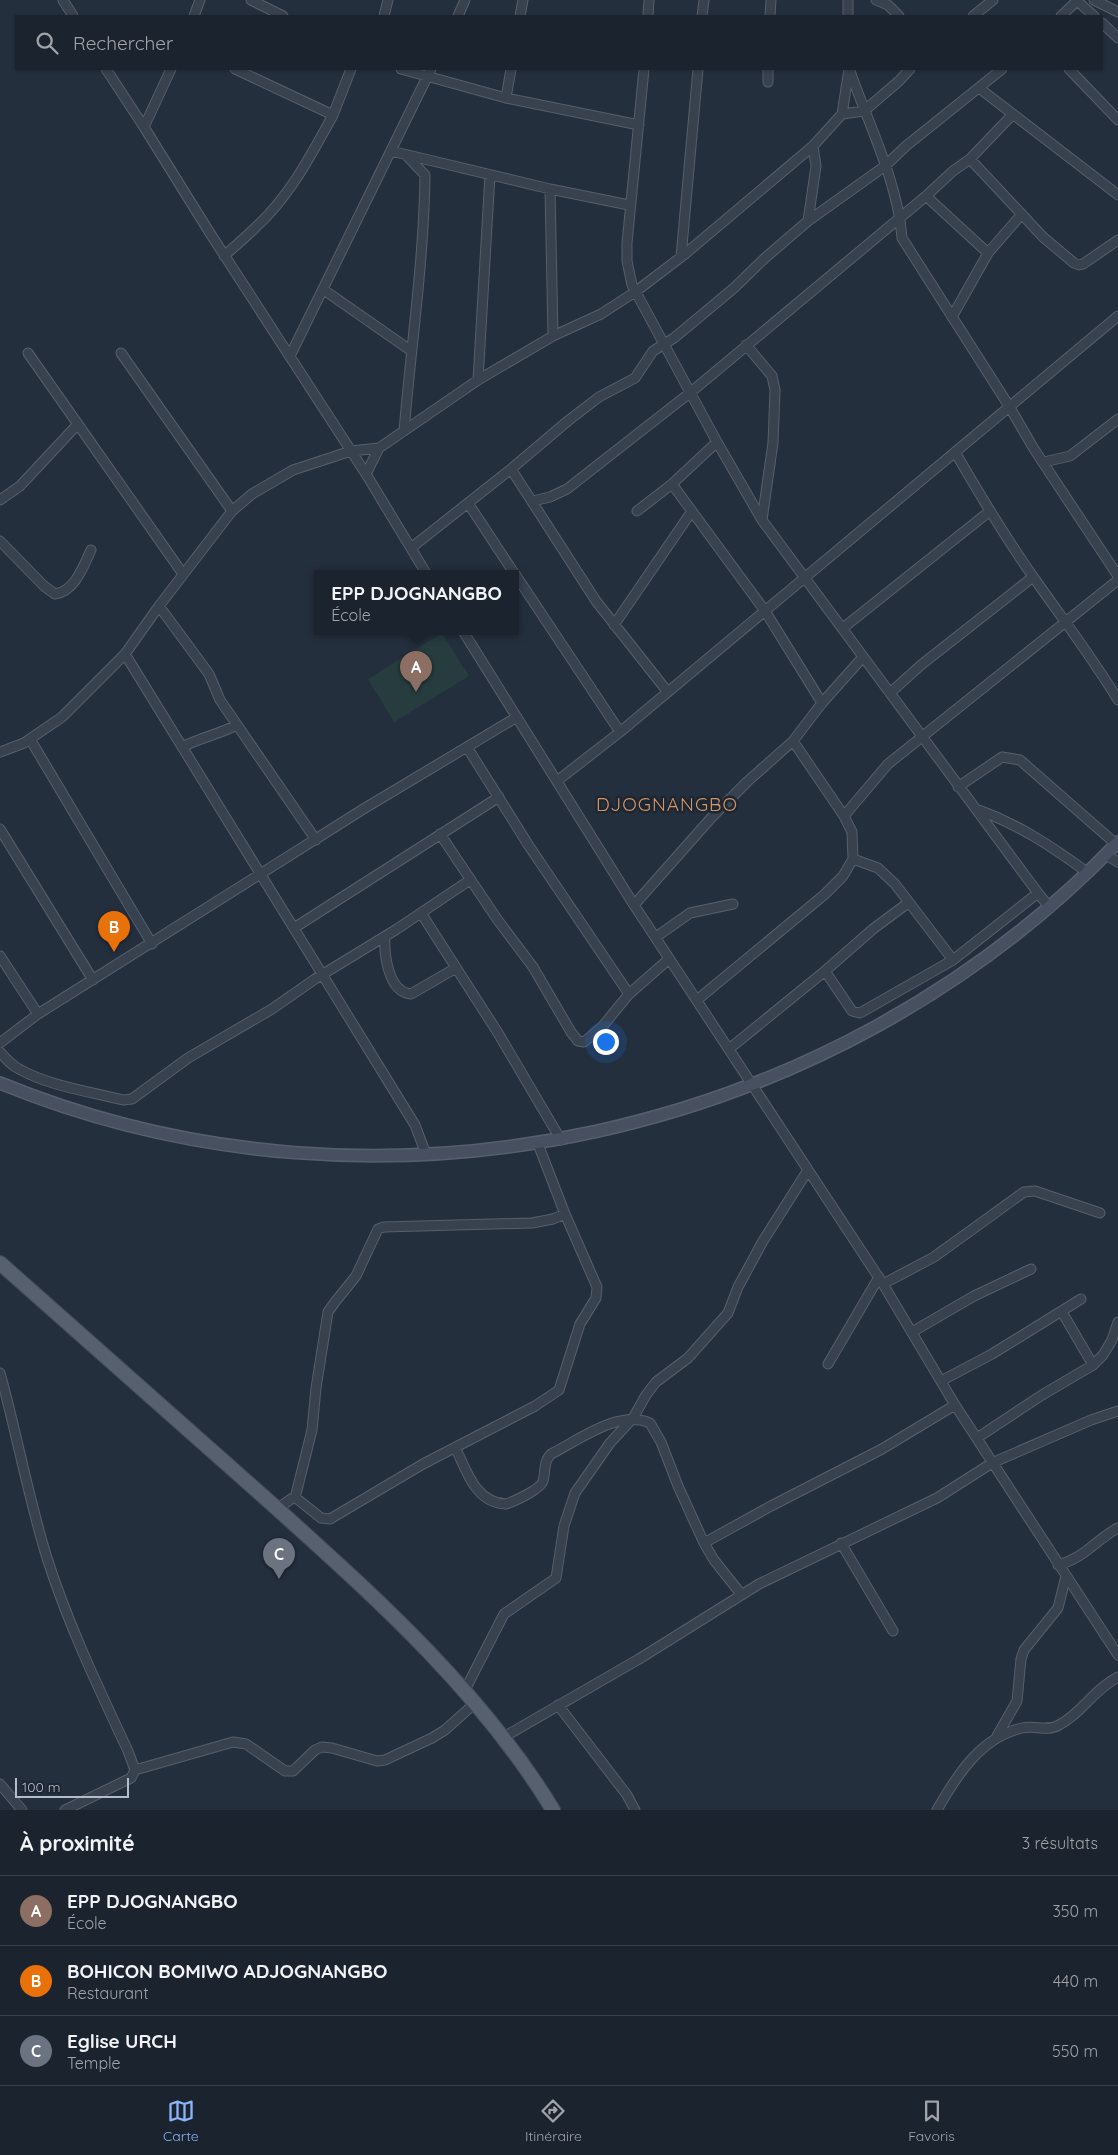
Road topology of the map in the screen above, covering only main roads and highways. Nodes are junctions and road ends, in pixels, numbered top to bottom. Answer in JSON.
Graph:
{"nodes":[{"id":1,"x":1117,"y":843,"type":"edge"},
{"id":2,"x":0,"y":1082,"type":"edge"},
{"id":3,"x":0,"y":1263,"type":"edge"},
{"id":4,"x":552,"y":1810,"type":"edge"}],
"edges":[{"from":1,"to":2,"type":"main road"},
{"from":3,"to":4,"type":"main road"}]}
